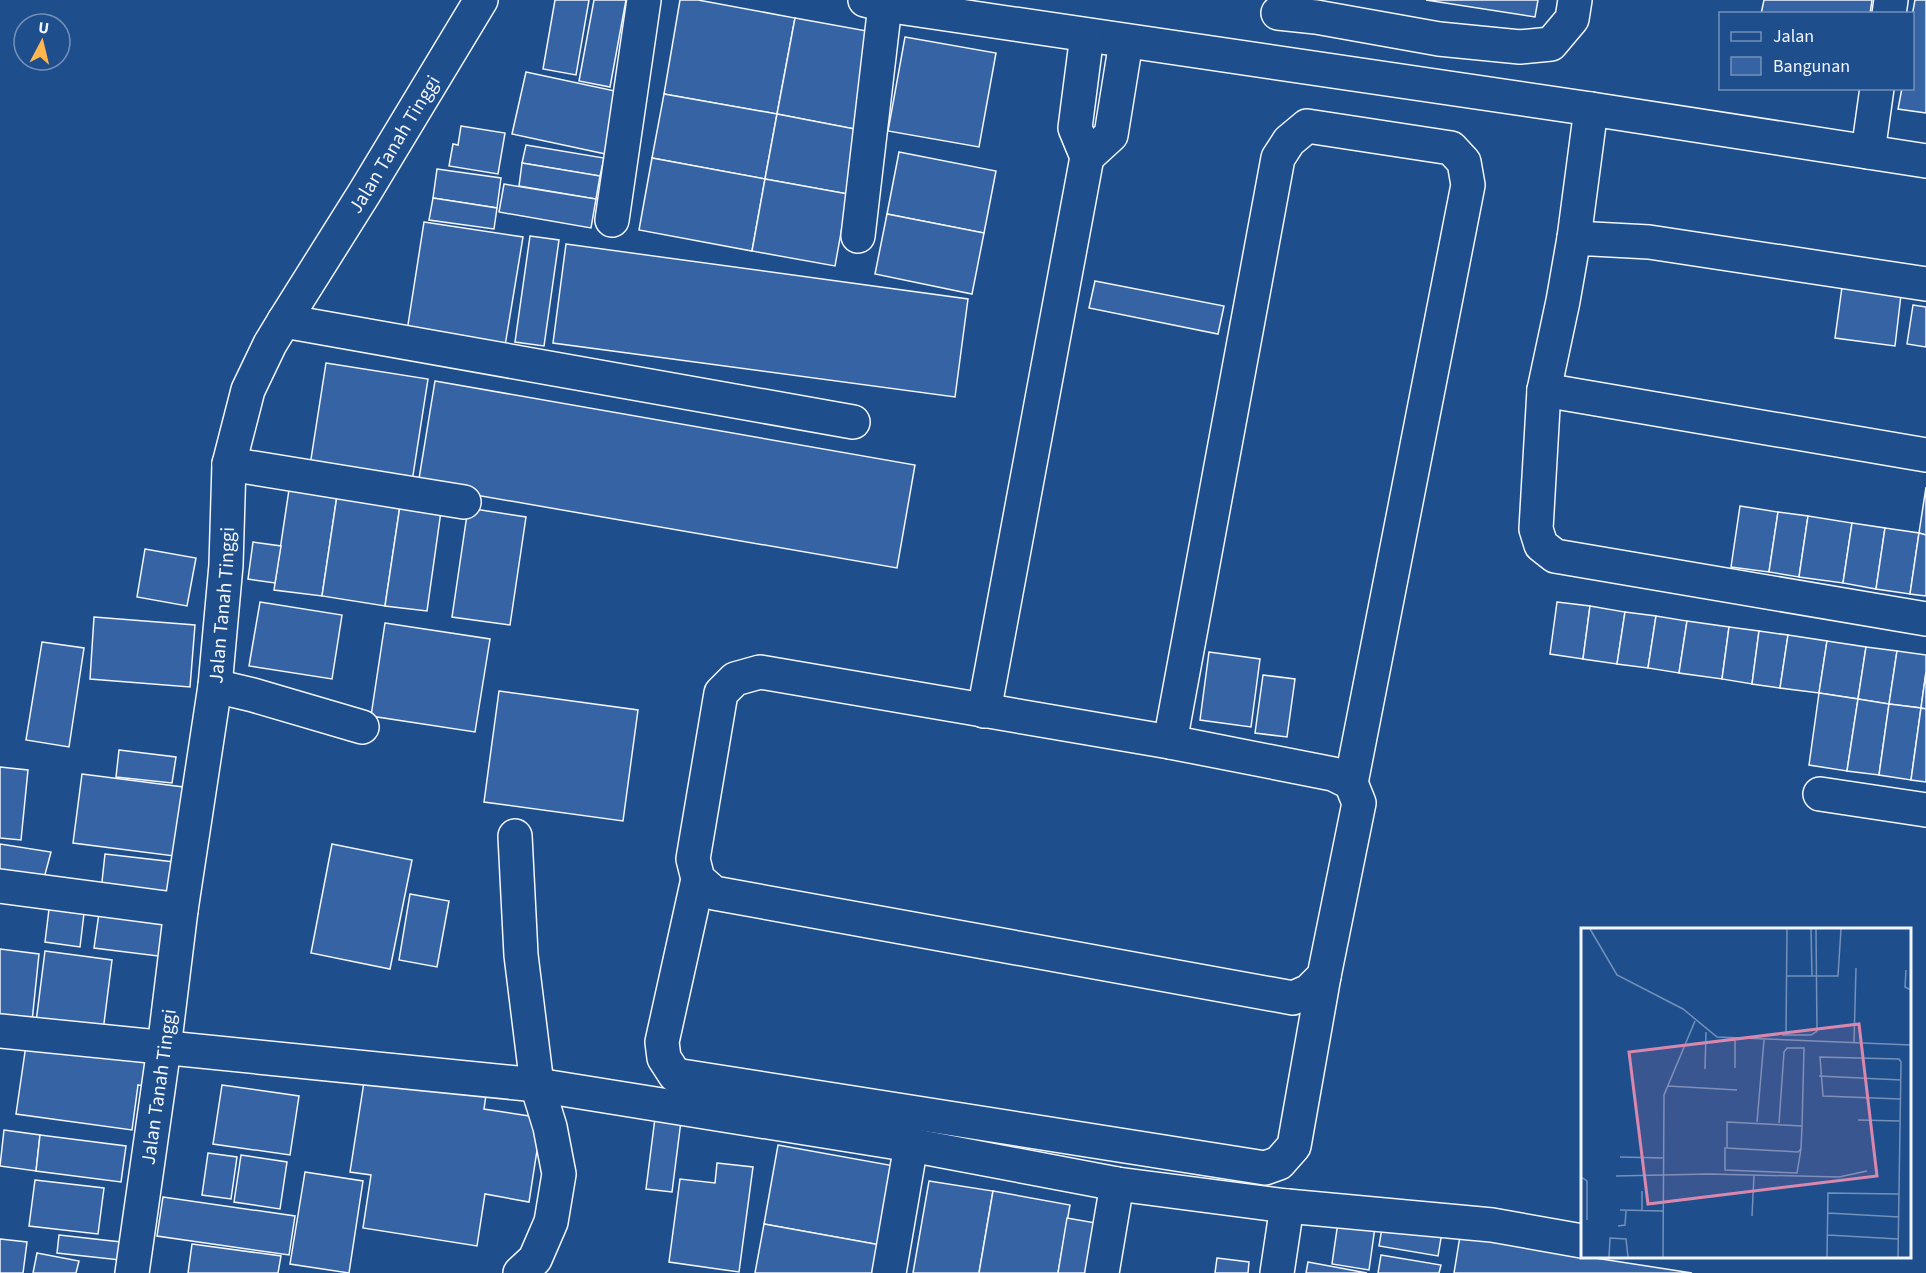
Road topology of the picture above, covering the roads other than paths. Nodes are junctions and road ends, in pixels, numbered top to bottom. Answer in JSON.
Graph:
{"nodes":[{"id":1,"x":481,"y":0,"type":"edge"},
{"id":2,"x":644,"y":0,"type":"edge"},
{"id":3,"x":1575,"y":0,"type":"edge"},
{"id":4,"x":875,"y":3,"type":"edge"},
{"id":5,"x":1317,"y":9,"type":"edge"},
{"id":6,"x":1278,"y":13,"type":"dead end"},
{"id":7,"x":1087,"y":35,"type":"junction"},
{"id":8,"x":1126,"y":42,"type":"junction"},
{"id":9,"x":1877,"y":90,"type":"edge"},
{"id":10,"x":1591,"y":109,"type":"junction"},
{"id":11,"x":1868,"y":152,"type":"junction"},
{"id":12,"x":1087,"y":157,"type":"junction"},
{"id":13,"x":1926,"y":161,"type":"edge"},
{"id":14,"x":612,"y":220,"type":"dead end"},
{"id":15,"x":858,"y":236,"type":"dead end"},
{"id":16,"x":1574,"y":238,"type":"junction"},
{"id":17,"x":1926,"y":284,"type":"edge"},
{"id":18,"x":284,"y":321,"type":"junction"},
{"id":19,"x":1544,"y":390,"type":"junction"},
{"id":20,"x":853,"y":422,"type":"dead end"},
{"id":21,"x":1926,"y":455,"type":"edge"},
{"id":22,"x":229,"y":464,"type":"junction"},
{"id":23,"x":464,"y":502,"type":"dead end"},
{"id":24,"x":1926,"y":619,"type":"edge"},
{"id":25,"x":215,"y":686,"type":"junction"},
{"id":26,"x":984,"y":711,"type":"junction"},
{"id":27,"x":362,"y":727,"type":"dead end"},
{"id":28,"x":1170,"y":742,"type":"junction"},
{"id":29,"x":1351,"y":783,"type":"junction"},
{"id":30,"x":1821,"y":794,"type":"dead end"},
{"id":31,"x":1926,"y":810,"type":"edge"},
{"id":32,"x":515,"y":836,"type":"dead end"},
{"id":33,"x":698,"y":879,"type":"junction"},
{"id":34,"x":0,"y":886,"type":"edge"},
{"id":35,"x":181,"y":910,"type":"junction"},
{"id":36,"x":1324,"y":976,"type":"junction"},
{"id":37,"x":0,"y":1031,"type":"edge"},
{"id":38,"x":164,"y":1048,"type":"junction"},
{"id":39,"x":537,"y":1085,"type":"junction"},
{"id":40,"x":911,"y":1145,"type":"junction"},
{"id":41,"x":1117,"y":1184,"type":"junction"},
{"id":42,"x":1287,"y":1206,"type":"junction"},
{"id":43,"x":1581,"y":1241,"type":"edge"},
{"id":44,"x":132,"y":1273,"type":"edge"},
{"id":45,"x":520,"y":1273,"type":"edge"},
{"id":46,"x":889,"y":1273,"type":"edge"},
{"id":47,"x":1102,"y":1273,"type":"edge"},
{"id":48,"x":1277,"y":1273,"type":"edge"}],
"edges":[{"from":1,"to":18,"type":"street","name":"Jalan Tanah Tinggi"},
{"from":2,"to":14,"type":"street"},
{"from":3,"to":5,"type":"street"},
{"from":4,"to":7,"type":"street"},
{"from":4,"to":15,"type":"street"},
{"from":5,"to":6,"type":"street"},
{"from":7,"to":8,"type":"street"},
{"from":7,"to":12,"type":"street"},
{"from":8,"to":10,"type":"street"},
{"from":8,"to":12,"type":"street"},
{"from":9,"to":11,"type":"street"},
{"from":10,"to":11,"type":"street"},
{"from":10,"to":16,"type":"street"},
{"from":11,"to":13,"type":"street"},
{"from":12,"to":26,"type":"street"},
{"from":16,"to":17,"type":"street"},
{"from":16,"to":19,"type":"street"},
{"from":18,"to":20,"type":"street"},
{"from":18,"to":22,"type":"street","name":"Jalan Tanah Tinggi"},
{"from":19,"to":21,"type":"street"},
{"from":19,"to":24,"type":"street"},
{"from":22,"to":23,"type":"street"},
{"from":22,"to":25,"type":"street","name":"Jalan Tanah Tinggi"},
{"from":25,"to":27,"type":"street"},
{"from":25,"to":35,"type":"street","name":"Jalan Tanah Tinggi"},
{"from":26,"to":28,"type":"street"},
{"from":26,"to":33,"type":"street"},
{"from":28,"to":29,"type":"street"},
{"from":28,"to":29,"type":"street"},
{"from":29,"to":36,"type":"street"},
{"from":30,"to":31,"type":"street"},
{"from":32,"to":39,"type":"street"},
{"from":33,"to":36,"type":"street"},
{"from":33,"to":36,"type":"street"},
{"from":34,"to":35,"type":"street"},
{"from":35,"to":38,"type":"street","name":"Jalan Tanah Tinggi"},
{"from":37,"to":38,"type":"street"},
{"from":38,"to":39,"type":"street"},
{"from":38,"to":44,"type":"street","name":"Jalan Tanah Tinggi"},
{"from":39,"to":40,"type":"street"},
{"from":39,"to":45,"type":"street"},
{"from":40,"to":41,"type":"street"},
{"from":40,"to":46,"type":"street"},
{"from":41,"to":42,"type":"street"},
{"from":41,"to":47,"type":"street"},
{"from":42,"to":43,"type":"street"},
{"from":42,"to":48,"type":"street"}]}
